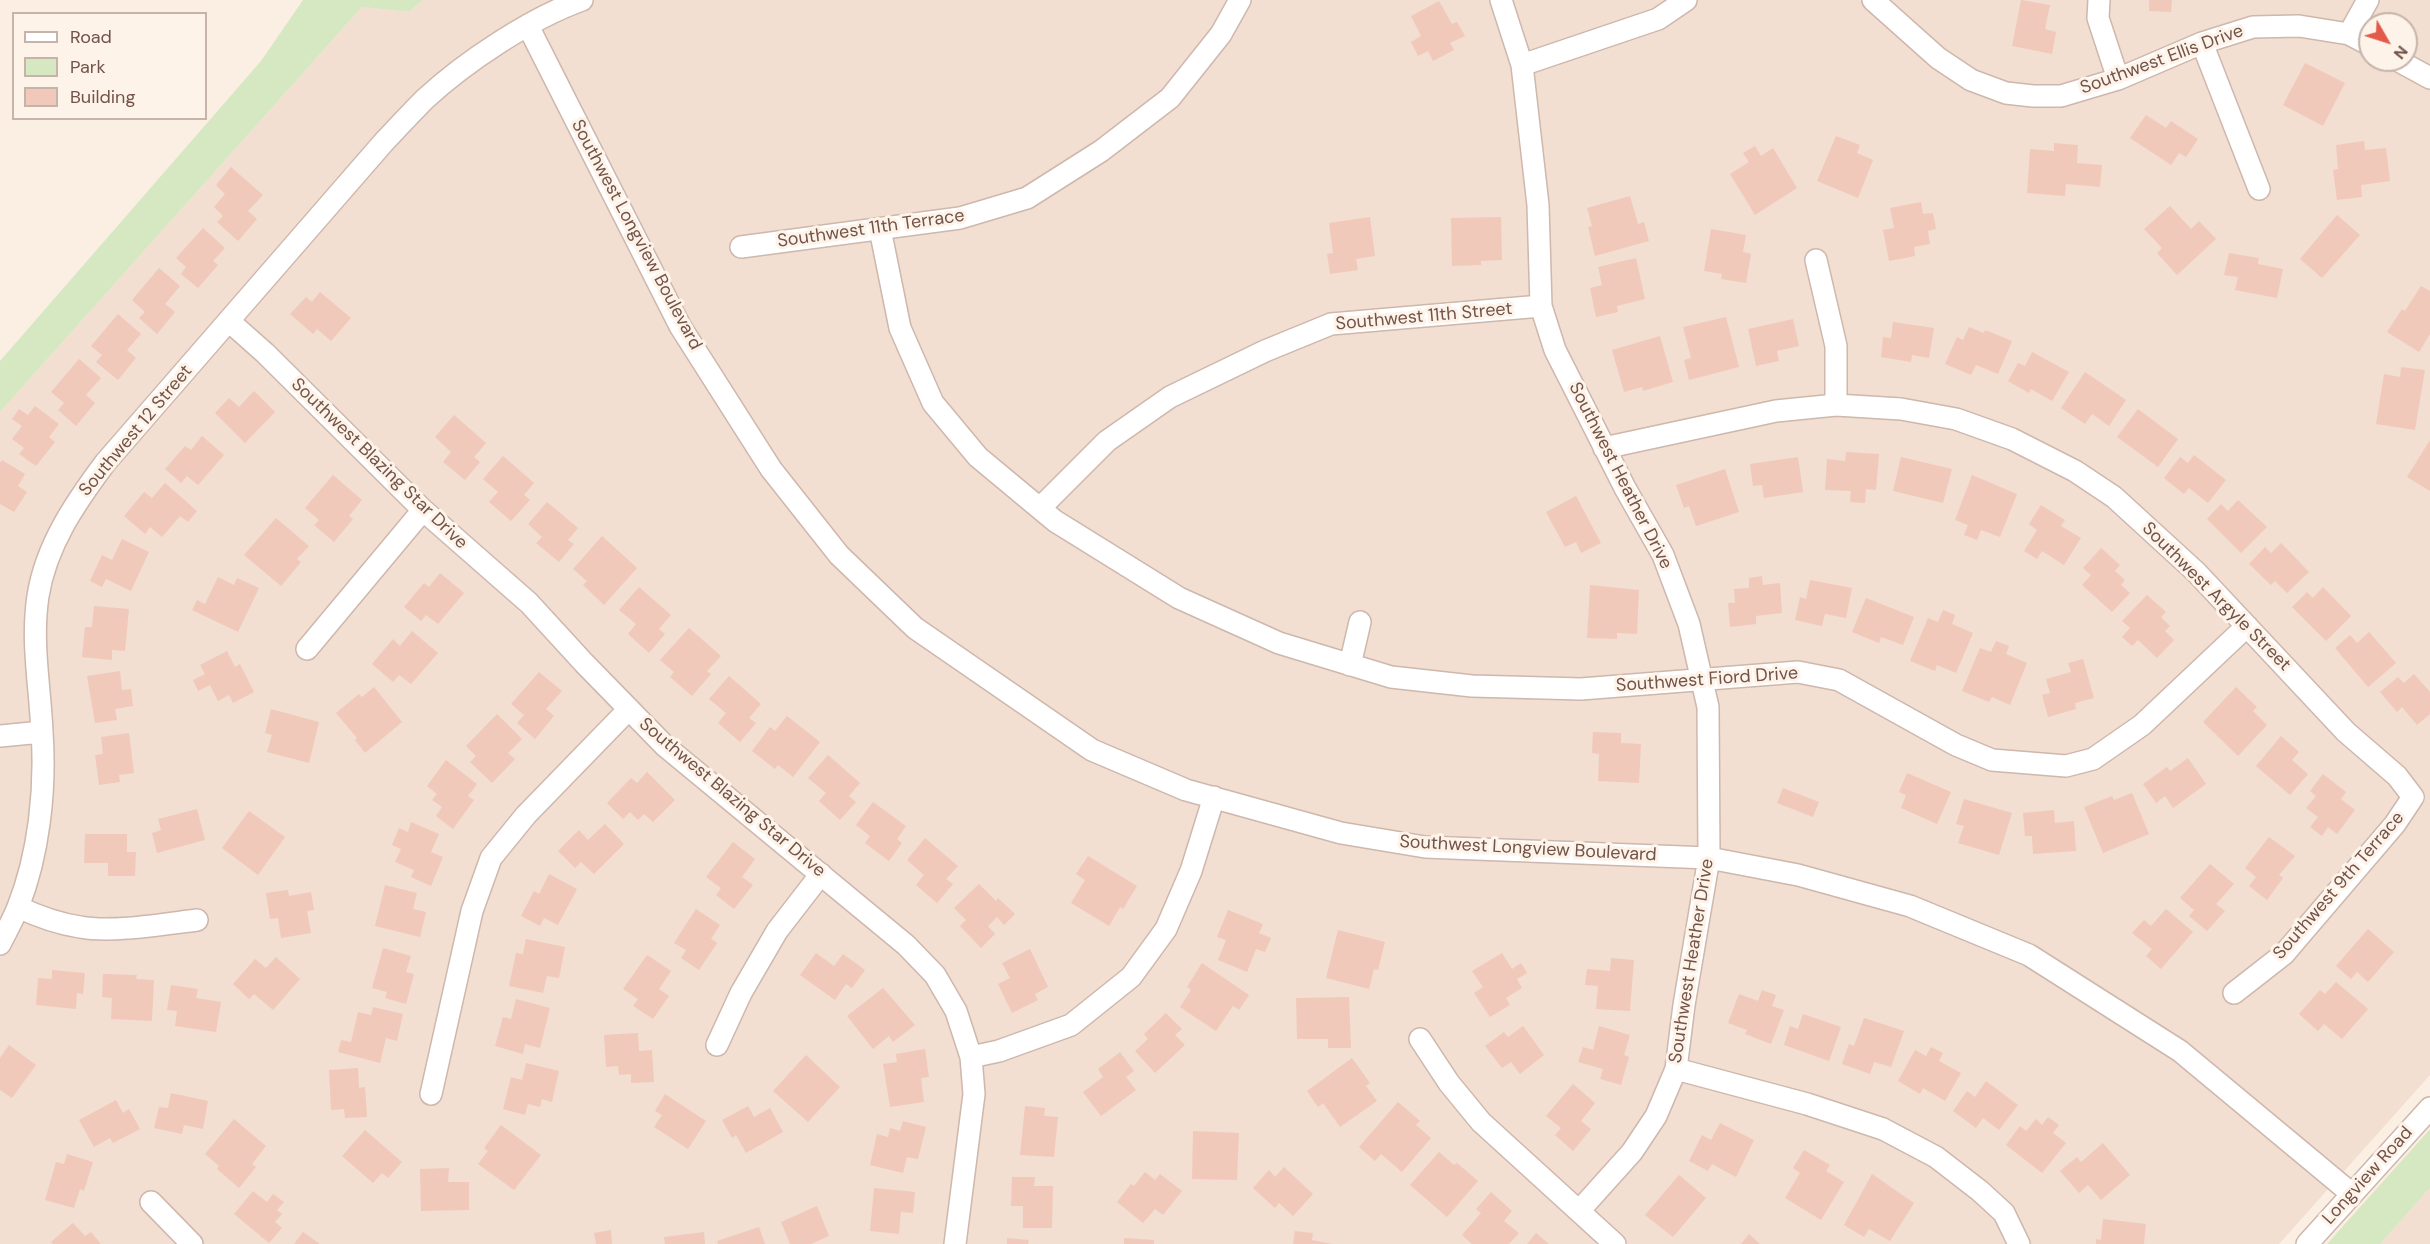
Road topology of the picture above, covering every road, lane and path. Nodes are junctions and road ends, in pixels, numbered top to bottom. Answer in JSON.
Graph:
{"nodes":[{"id":1,"x":582,"y":0,"type":"edge"},
{"id":2,"x":1240,"y":0,"type":"edge"},
{"id":3,"x":1501,"y":0,"type":"edge"},
{"id":4,"x":1686,"y":0,"type":"edge"},
{"id":5,"x":1873,"y":0,"type":"edge"},
{"id":6,"x":2099,"y":0,"type":"edge"},
{"id":7,"x":2368,"y":0,"type":"edge"},
{"id":8,"x":528,"y":26,"type":"junction"},
{"id":9,"x":2349,"y":34,"type":"junction"},
{"id":10,"x":2358,"y":39,"type":"edge"},
{"id":11,"x":2202,"y":44,"type":"junction"},
{"id":12,"x":1522,"y":65,"type":"junction"},
{"id":13,"x":2118,"y":79,"type":"junction"},
{"id":14,"x":2259,"y":189,"type":"dead end"},
{"id":15,"x":880,"y":228,"type":"junction"},
{"id":16,"x":741,"y":247,"type":"dead end"},
{"id":17,"x":1816,"y":260,"type":"dead end"},
{"id":18,"x":1541,"y":306,"type":"junction"},
{"id":19,"x":230,"y":322,"type":"junction"},
{"id":20,"x":1836,"y":405,"type":"junction"},
{"id":21,"x":1604,"y":448,"type":"junction"},
{"id":22,"x":1040,"y":508,"type":"junction"},
{"id":23,"x":423,"y":510,"type":"junction"},
{"id":24,"x":1360,"y":622,"type":"dead end"},
{"id":25,"x":2247,"y":626,"type":"junction"},
{"id":26,"x":307,"y":649,"type":"dead end"},
{"id":27,"x":1350,"y":665,"type":"junction"},
{"id":28,"x":1702,"y":681,"type":"junction"},
{"id":29,"x":629,"y":710,"type":"junction"},
{"id":30,"x":42,"y":732,"type":"junction"},
{"id":31,"x":0,"y":736,"type":"edge"},
{"id":32,"x":1214,"y":797,"type":"junction"},
{"id":33,"x":2413,"y":798,"type":"joint"},
{"id":34,"x":1709,"y":858,"type":"junction"},
{"id":35,"x":821,"y":874,"type":"junction"},
{"id":36,"x":18,"y":907,"type":"junction"},
{"id":37,"x":197,"y":920,"type":"dead end"},
{"id":38,"x":0,"y":944,"type":"edge"},
{"id":39,"x":2234,"y":993,"type":"dead end"},
{"id":40,"x":1420,"y":1039,"type":"dead end"},
{"id":41,"x":717,"y":1045,"type":"dead end"},
{"id":42,"x":971,"y":1057,"type":"junction"},
{"id":43,"x":1676,"y":1069,"type":"junction"},
{"id":44,"x":431,"y":1094,"type":"dead end"},
{"id":45,"x":2430,"y":1108,"type":"edge"},
{"id":46,"x":2352,"y":1194,"type":"junction"},
{"id":47,"x":151,"y":1202,"type":"dead end"},
{"id":48,"x":1579,"y":1211,"type":"junction"},
{"id":49,"x":2019,"y":1243,"type":"edge"},
{"id":50,"x":192,"y":1244,"type":"edge"},
{"id":51,"x":955,"y":1244,"type":"edge"},
{"id":52,"x":1615,"y":1244,"type":"edge"},
{"id":53,"x":2307,"y":1244,"type":"edge"}],
"edges":[{"from":1,"to":8,"type":"street","name":"Southwest 12 Street"},
{"from":2,"to":15,"type":"street","name":"Southwest 11th Terrace"},
{"from":3,"to":12,"type":"street","name":"Southwest Heather Drive"},
{"from":4,"to":12,"type":"street"},
{"from":5,"to":13,"type":"street","name":"Southwest Ellis Drive"},
{"from":6,"to":13,"type":"street"},
{"from":7,"to":9,"type":"street"},
{"from":8,"to":19,"type":"street","name":"Southwest 12 Street"},
{"from":8,"to":32,"type":"street","name":"Southwest Longview Boulevard"},
{"from":9,"to":10,"type":"street","name":"Southwest Ellis Drive"},
{"from":9,"to":11,"type":"street","name":"Southwest Ellis Drive"},
{"from":11,"to":13,"type":"street","name":"Southwest Ellis Drive"},
{"from":11,"to":14,"type":"street"},
{"from":12,"to":18,"type":"street","name":"Southwest Heather Drive"},
{"from":15,"to":16,"type":"street","name":"Southwest 11th Terrace"},
{"from":15,"to":22,"type":"street","name":"Southwest Fiord Drive"},
{"from":17,"to":20,"type":"street"},
{"from":18,"to":21,"type":"street","name":"Southwest Heather Drive"},
{"from":18,"to":22,"type":"street","name":"Southwest 11th Street"},
{"from":19,"to":23,"type":"street","name":"Southwest Blazing Star Drive"},
{"from":19,"to":30,"type":"street","name":"Southwest 12 Street"},
{"from":20,"to":21,"type":"street","name":"Southwest Argyle Street"},
{"from":20,"to":25,"type":"street","name":"Southwest Argyle Street"},
{"from":21,"to":28,"type":"street","name":"Southwest Heather Drive"},
{"from":22,"to":27,"type":"street","name":"Southwest Fiord Drive"},
{"from":23,"to":26,"type":"street"},
{"from":23,"to":29,"type":"street","name":"Southwest Blazing Star Drive"},
{"from":24,"to":27,"type":"street"},
{"from":25,"to":28,"type":"street","name":"Southwest Fiord Drive"},
{"from":25,"to":33,"type":"street","name":"Southwest Argyle Street"},
{"from":27,"to":28,"type":"street","name":"Southwest Fiord Drive"},
{"from":28,"to":34,"type":"street","name":"Southwest Heather Drive"},
{"from":29,"to":35,"type":"street","name":"Southwest Blazing Star Drive"},
{"from":29,"to":44,"type":"street"},
{"from":30,"to":31,"type":"street"},
{"from":30,"to":36,"type":"street","name":"Southwest 12 Street"},
{"from":32,"to":34,"type":"street","name":"Southwest Longview Boulevard"},
{"from":32,"to":42,"type":"street"},
{"from":33,"to":39,"type":"street","name":"Southwest 9th Terrace"},
{"from":34,"to":43,"type":"street","name":"Southwest Heather Drive"},
{"from":34,"to":46,"type":"street","name":"Southwest Longview Boulevard"},
{"from":35,"to":41,"type":"street"},
{"from":35,"to":42,"type":"street","name":"Southwest Blazing Star Drive"},
{"from":36,"to":37,"type":"street"},
{"from":36,"to":38,"type":"street","name":"Southwest 12 Street"},
{"from":40,"to":48,"type":"street"},
{"from":42,"to":51,"type":"street","name":"Southwest Blazing Star Drive"},
{"from":43,"to":48,"type":"street","name":"Southwest Heather Drive"},
{"from":43,"to":49,"type":"street"},
{"from":45,"to":46,"type":"street","name":"Longview Road"},
{"from":46,"to":53,"type":"street","name":"Longview Road"},
{"from":47,"to":50,"type":"street"},
{"from":48,"to":52,"type":"street"}]}
